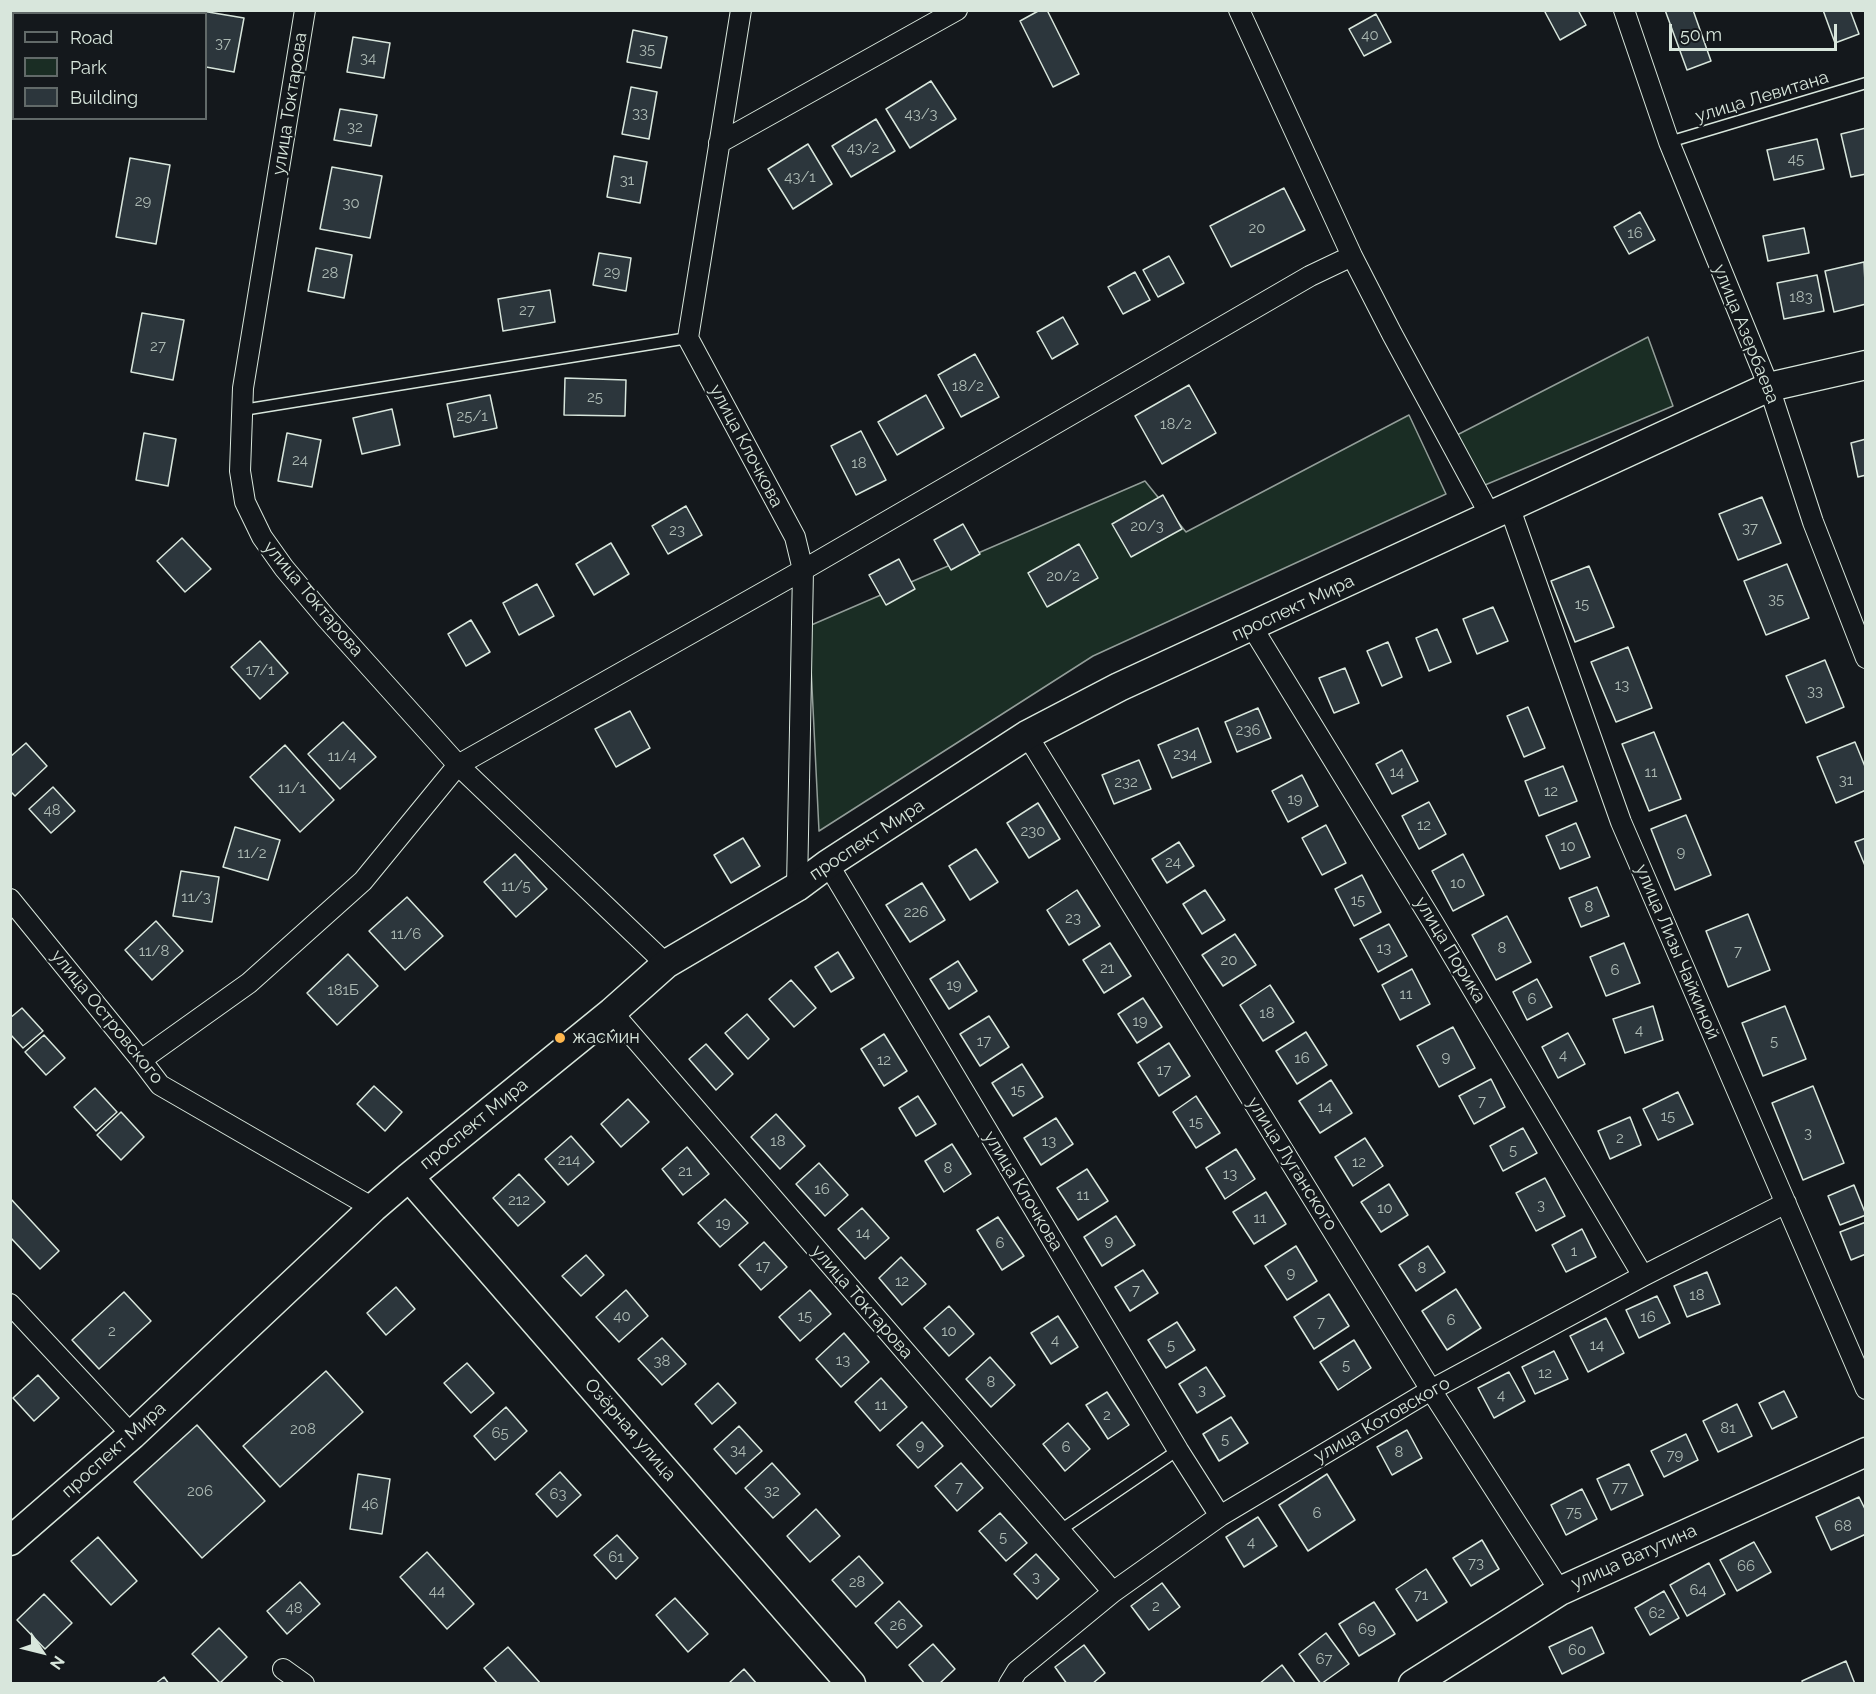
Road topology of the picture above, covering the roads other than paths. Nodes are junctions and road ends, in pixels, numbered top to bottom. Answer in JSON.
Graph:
{"nodes":[{"id":1,"x":305,"y":10,"type":"edge"},
{"id":2,"x":741,"y":10,"type":"edge"},
{"id":3,"x":957,"y":10,"type":"edge"},
{"id":4,"x":1239,"y":10,"type":"edge"},
{"id":5,"x":1624,"y":10,"type":"edge"},
{"id":6,"x":1866,"y":83,"type":"edge"},
{"id":7,"x":1669,"y":142,"type":"junction"},
{"id":8,"x":719,"y":143,"type":"junction"},
{"id":9,"x":1352,"y":256,"type":"junction"},
{"id":10,"x":688,"y":338,"type":"junction"},
{"id":11,"x":1866,"y":365,"type":"edge"},
{"id":12,"x":1769,"y":387,"type":"junction"},
{"id":13,"x":243,"y":410,"type":"junction"},
{"id":14,"x":1499,"y":511,"type":"junction"},
{"id":15,"x":802,"y":570,"type":"junction"},
{"id":16,"x":1252,"y":627,"type":"junction"},
{"id":17,"x":1866,"y":658,"type":"edge"},
{"id":18,"x":1028,"y":735,"type":"junction"},
{"id":19,"x":458,"y":765,"type":"junction"},
{"id":20,"x":828,"y":864,"type":"junction"},
{"id":21,"x":797,"y":887,"type":"junction"},
{"id":22,"x":10,"y":899,"type":"edge"},
{"id":23,"x":666,"y":964,"type":"junction"},
{"id":24,"x":612,"y":1011,"type":"junction"},
{"id":25,"x":141,"y":1060,"type":"junction"},
{"id":26,"x":409,"y":1177,"type":"junction"},
{"id":27,"x":1786,"y":1203,"type":"junction"},
{"id":28,"x":373,"y":1208,"type":"junction"},
{"id":29,"x":1643,"y":1276,"type":"junction"},
{"id":30,"x":10,"y":1304,"type":"edge"},
{"id":31,"x":1866,"y":1389,"type":"edge"},
{"id":32,"x":1431,"y":1390,"type":"junction"},
{"id":33,"x":132,"y":1435,"type":"junction"},
{"id":34,"x":1178,"y":1450,"type":"junction"},
{"id":35,"x":1866,"y":1452,"type":"edge"},
{"id":36,"x":1220,"y":1516,"type":"junction"},
{"id":37,"x":1059,"y":1531,"type":"junction"},
{"id":38,"x":10,"y":1541,"type":"edge"},
{"id":39,"x":1560,"y":1591,"type":"junction"},
{"id":40,"x":1113,"y":1592,"type":"junction"},
{"id":41,"x":283,"y":1669,"type":"dead end"},
{"id":42,"x":303,"y":1683,"type":"edge"},
{"id":43,"x":850,"y":1683,"type":"edge"},
{"id":44,"x":1009,"y":1683,"type":"edge"},
{"id":45,"x":1413,"y":1683,"type":"edge"}],
"edges":[{"from":1,"to":13,"type":"street","name":"улица Токтарова"},
{"from":2,"to":8,"type":"street"},
{"from":3,"to":8,"type":"street"},
{"from":4,"to":9,"type":"street","name":"улица Лизы Чайкиной"},
{"from":5,"to":7,"type":"street","name":"улица Азербаева"},
{"from":6,"to":7,"type":"lane","name":"улица Левитана"},
{"from":7,"to":12,"type":"street","name":"улица Азербаева"},
{"from":8,"to":10,"type":"street"},
{"from":9,"to":14,"type":"street","name":"улица Лизы Чайкиной"},
{"from":9,"to":15,"type":"street"},
{"from":10,"to":13,"type":"lane"},
{"from":10,"to":15,"type":"street","name":"улица Клочкова"},
{"from":11,"to":12,"type":"main road","name":"проспект Мира"},
{"from":12,"to":14,"type":"main road","name":"проспект Мира"},
{"from":12,"to":17,"type":"street","name":"улица Азербаева"},
{"from":13,"to":19,"type":"street","name":"улица Токтарова"},
{"from":14,"to":16,"type":"main road","name":"проспект Мира"},
{"from":14,"to":27,"type":"street","name":"улица Лизы Чайкиной"},
{"from":15,"to":19,"type":"street"},
{"from":15,"to":21,"type":"street","name":"улица Клочкова"},
{"from":16,"to":18,"type":"main road","name":"проспект Мира"},
{"from":16,"to":29,"type":"street","name":"улица Порика"},
{"from":18,"to":20,"type":"main road","name":"проспект Мира"},
{"from":18,"to":32,"type":"street","name":"улица Луганского"},
{"from":19,"to":23,"type":"street","name":"улица Токтарова"},
{"from":19,"to":25,"type":"street"},
{"from":20,"to":21,"type":"main road","name":"проспект Мира"},
{"from":20,"to":34,"type":"street","name":"улица Клочкова"},
{"from":21,"to":23,"type":"main road","name":"проспект Мира"},
{"from":22,"to":25,"type":"street","name":"улица Островского"},
{"from":23,"to":24,"type":"main road","name":"проспект Мира"},
{"from":24,"to":26,"type":"main road","name":"проспект Мира"},
{"from":24,"to":37,"type":"street","name":"улица Токтарова"},
{"from":25,"to":28,"type":"street","name":"улица Островского"},
{"from":26,"to":28,"type":"main road","name":"проспект Мира"},
{"from":26,"to":43,"type":"main road","name":"Озёрная улица"},
{"from":27,"to":29,"type":"street","name":"улица Котовского"},
{"from":27,"to":31,"type":"street","name":"улица Лизы Чайкиной"},
{"from":28,"to":33,"type":"main road","name":"проспект Мира"},
{"from":29,"to":32,"type":"street","name":"улица Котовского"},
{"from":30,"to":33,"type":"street"},
{"from":32,"to":36,"type":"street","name":"улица Котовского"},
{"from":32,"to":39,"type":"street","name":"улица Луганского"},
{"from":33,"to":38,"type":"main road","name":"проспект Мира"},
{"from":34,"to":36,"type":"street","name":"улица Клочкова"},
{"from":34,"to":37,"type":"lane"},
{"from":35,"to":39,"type":"main road","name":"улица Ватутина"},
{"from":36,"to":40,"type":"street","name":"улица Котовского"},
{"from":37,"to":40,"type":"street","name":"улица Токтарова"},
{"from":39,"to":45,"type":"main road","name":"улица Ватутина"},
{"from":40,"to":44,"type":"street","name":"улица Котовского"},
{"from":41,"to":42,"type":"street"}]}
